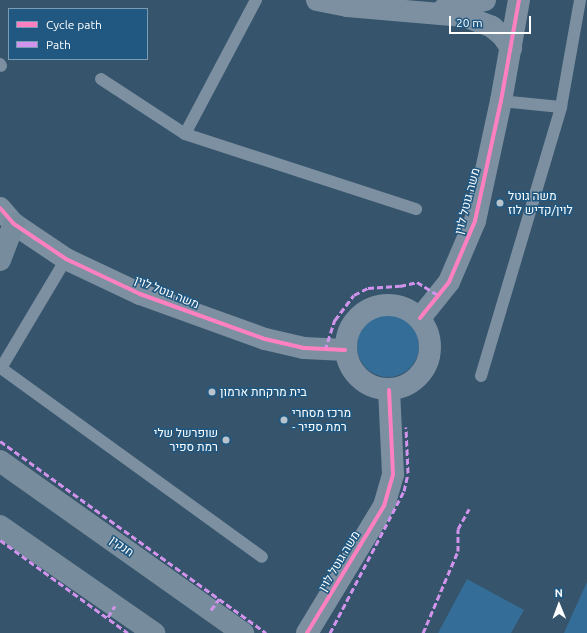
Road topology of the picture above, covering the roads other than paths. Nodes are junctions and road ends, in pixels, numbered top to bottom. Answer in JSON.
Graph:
{"nodes":[{"id":1,"x":256,"y":0,"type":"edge"},
{"id":2,"x":317,"y":0,"type":"edge"},
{"id":3,"x":485,"y":0,"type":"edge"},
{"id":4,"x":519,"y":0,"type":"edge"},
{"id":5,"x":580,"y":0,"type":"edge"},
{"id":6,"x":425,"y":12,"type":"junction"},
{"id":7,"x":511,"y":48,"type":"junction"},
{"id":8,"x":101,"y":79,"type":"dead end"},
{"id":9,"x":502,"y":101,"type":"junction"},
{"id":10,"x":561,"y":107,"type":"junction"},
{"id":11,"x":185,"y":134,"type":"junction"},
{"id":12,"x":416,"y":209,"type":"dead end"},
{"id":13,"x":5,"y":223,"type":"edge"},
{"id":14,"x":66,"y":259,"type":"junction"},
{"id":15,"x":0,"y":260,"type":"edge"},
{"id":16,"x":420,"y":318,"type":"junction"},
{"id":17,"x":345,"y":350,"type":"junction"},
{"id":18,"x":481,"y":376,"type":"dead end"},
{"id":19,"x":389,"y":390,"type":"junction"},
{"id":20,"x":0,"y":461,"type":"edge"},
{"id":21,"x":0,"y":526,"type":"edge"},
{"id":22,"x":262,"y":557,"type":"dead end"},
{"id":23,"x":154,"y":633,"type":"edge"},
{"id":24,"x":243,"y":633,"type":"edge"},
{"id":25,"x":307,"y":633,"type":"edge"}],
"edges":[{"from":1,"to":11,"type":"lane"},
{"from":2,"to":6,"type":"street"},
{"from":3,"to":6,"type":"street"},
{"from":4,"to":7,"type":"street"},
{"from":5,"to":10,"type":"lane"},
{"from":6,"to":7,"type":"street"},
{"from":7,"to":9,"type":"street","name":"משה גוטל לוין"},
{"from":8,"to":11,"type":"lane"},
{"from":9,"to":10,"type":"lane"},
{"from":9,"to":16,"type":"street","name":"משה גוטל לוין"},
{"from":10,"to":18,"type":"lane"},
{"from":11,"to":12,"type":"lane"},
{"from":13,"to":14,"type":"street","name":"משה גוטל לוין"},
{"from":13,"to":15,"type":"main road"},
{"from":14,"to":17,"type":"street","name":"משה גוטל לוין"},
{"from":14,"to":22,"type":"lane"},
{"from":16,"to":17,"type":"street"},
{"from":16,"to":19,"type":"street"},
{"from":17,"to":19,"type":"street"},
{"from":19,"to":25,"type":"street","name":"משה גוטל לוין"},
{"from":20,"to":24,"type":"main road","name":"חנקין"},
{"from":21,"to":23,"type":"main road"}]}
